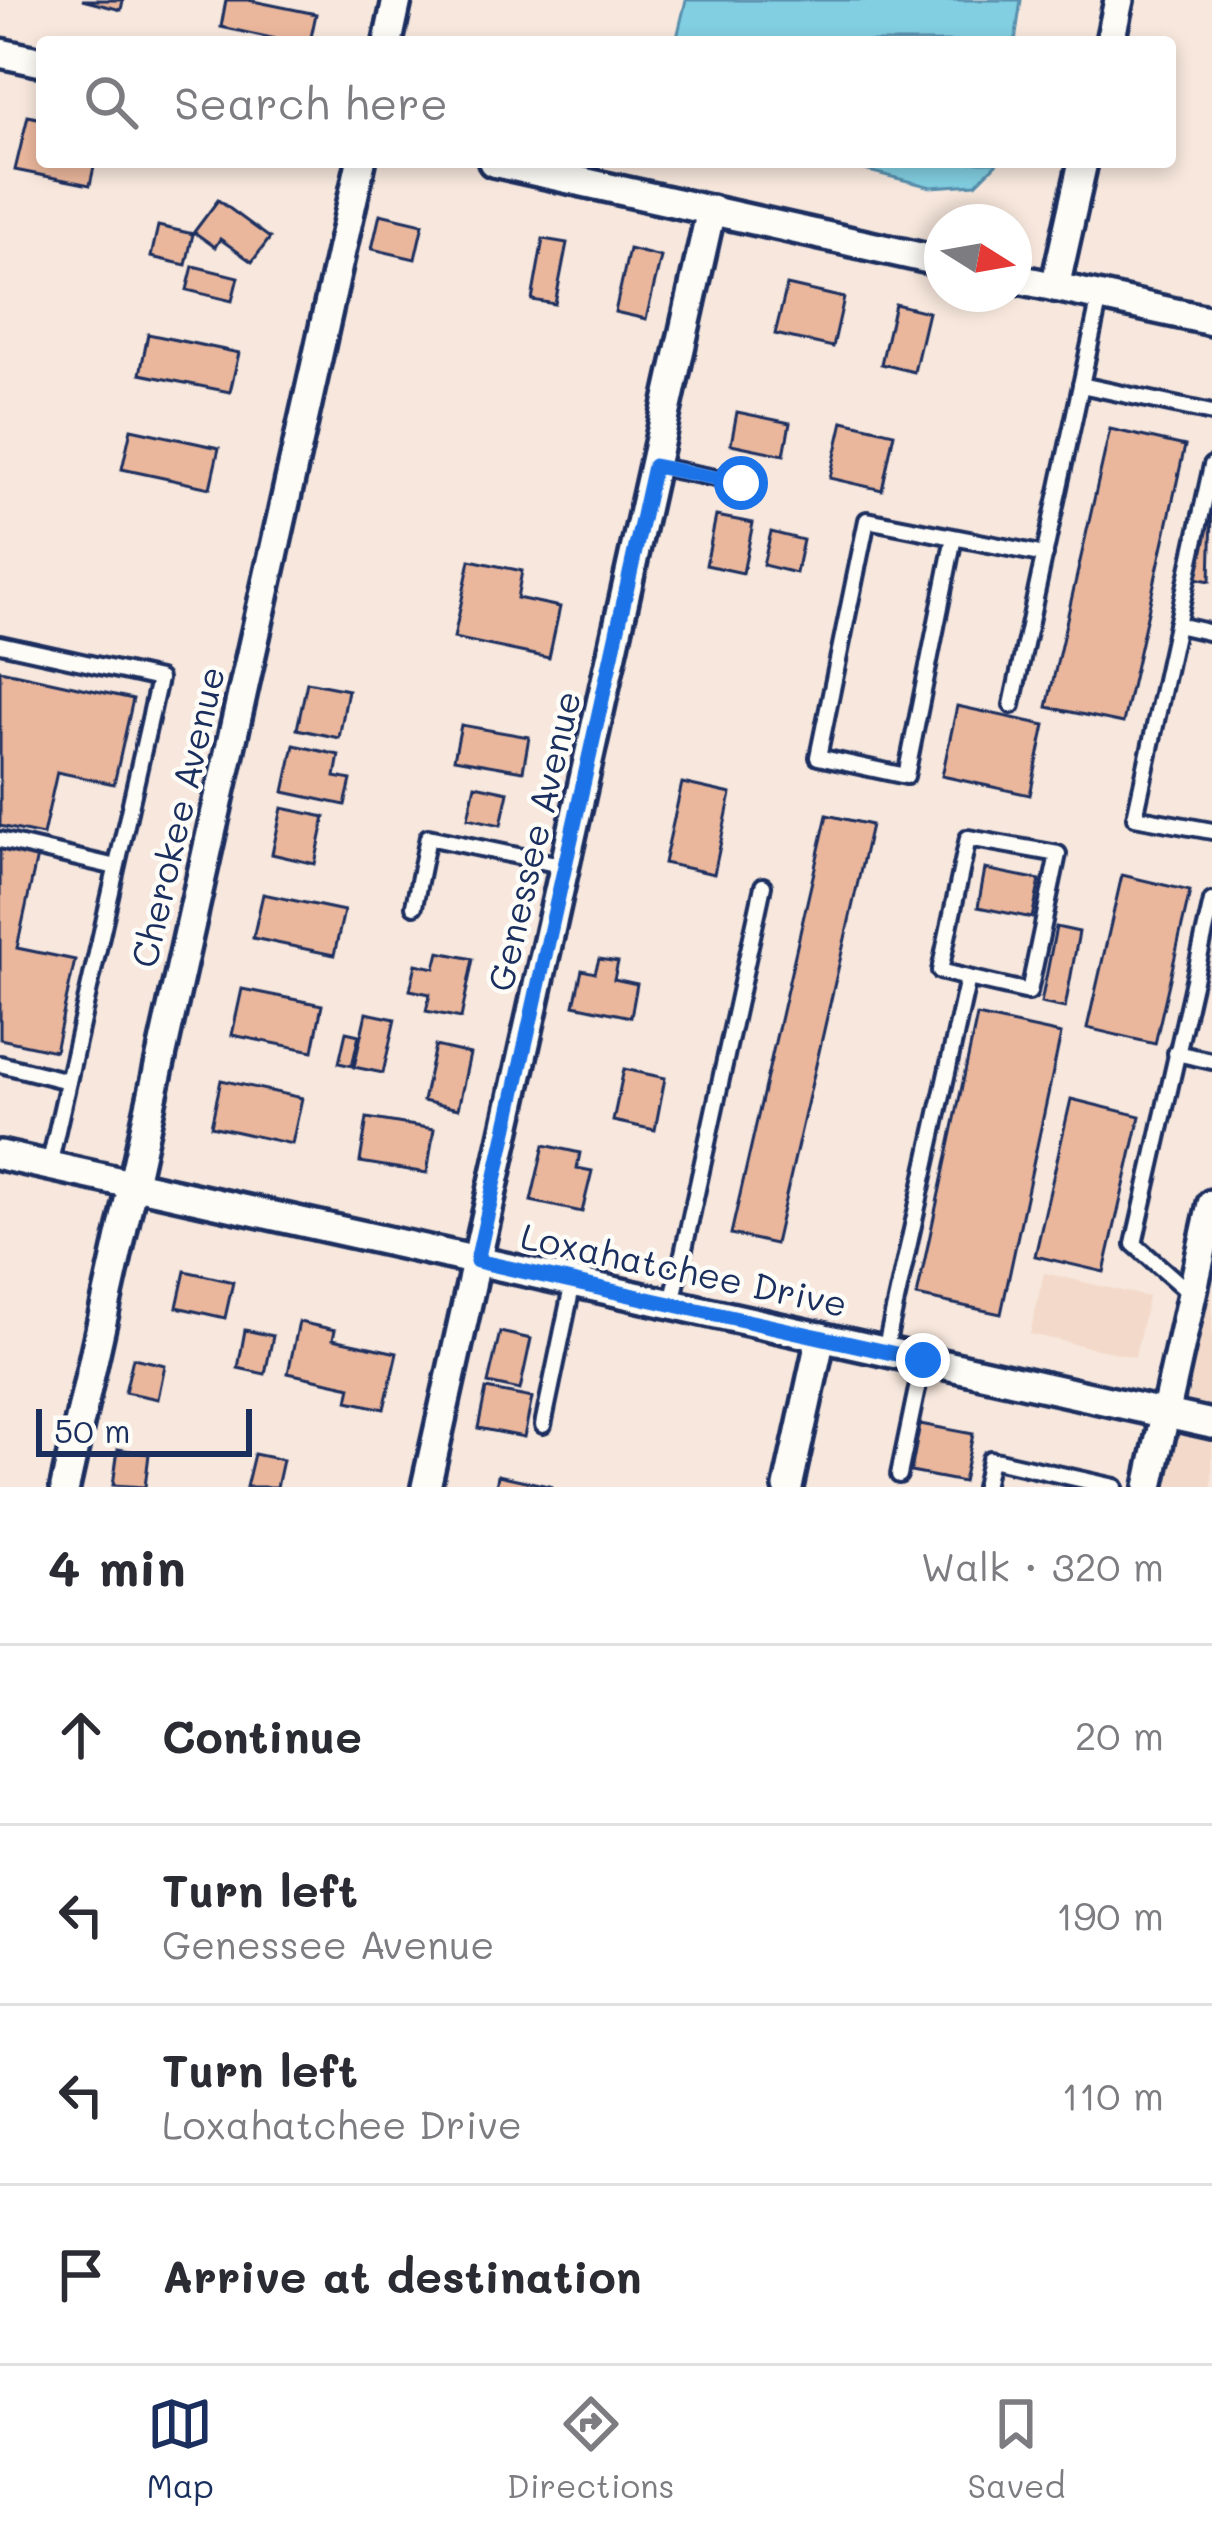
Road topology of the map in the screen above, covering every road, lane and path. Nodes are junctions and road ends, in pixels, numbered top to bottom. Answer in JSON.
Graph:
{"nodes":[{"id":1,"x":398,"y":0,"type":"edge"},
{"id":2,"x":1119,"y":0,"type":"edge"},
{"id":3,"x":389,"y":36,"type":"edge"},
{"id":4,"x":1111,"y":36,"type":"edge"},
{"id":5,"x":0,"y":53,"type":"edge"},
{"id":6,"x":36,"y":61,"type":"edge"},
{"id":7,"x":360,"y":168,"type":"edge"},
{"id":8,"x":520,"y":168,"type":"edge"},
{"id":9,"x":1082,"y":168,"type":"edge"},
{"id":10,"x":711,"y":211,"type":"junction"},
{"id":11,"x":924,"y":258,"type":"edge"},
{"id":12,"x":1032,"y":282,"type":"edge"},
{"id":13,"x":1055,"y":287,"type":"junction"},
{"id":14,"x":1100,"y":297,"type":"junction"},
{"id":15,"x":1212,"y":322,"type":"edge"},
{"id":16,"x":1082,"y":385,"type":"junction"},
{"id":17,"x":1212,"y":413,"type":"edge"},
{"id":18,"x":1212,"y":465,"type":"edge"},
{"id":19,"x":654,"y":466,"type":"junction"},
{"id":20,"x":741,"y":483,"type":"dead end"},
{"id":21,"x":954,"y":537,"type":"junction"},
{"id":22,"x":1045,"y":555,"type":"junction"},
{"id":23,"x":1177,"y":626,"type":"junction"},
{"id":24,"x":1212,"y":633,"type":"edge"},
{"id":25,"x":0,"y":644,"type":"edge"},
{"id":26,"x":1012,"y":704,"type":"dead end"},
{"id":27,"x":1212,"y":831,"type":"edge"},
{"id":28,"x":0,"y":840,"type":"edge"},
{"id":29,"x":565,"y":866,"type":"junction"},
{"id":30,"x":116,"y":868,"type":"junction"},
{"id":31,"x":763,"y":886,"type":"dead end"},
{"id":32,"x":1212,"y":901,"type":"edge"},
{"id":33,"x":414,"y":906,"type":"dead end"},
{"id":34,"x":968,"y":978,"type":"junction"},
{"id":35,"x":1176,"y":1053,"type":"junction"},
{"id":36,"x":1212,"y":1061,"type":"edge"},
{"id":37,"x":0,"y":1064,"type":"edge"},
{"id":38,"x":68,"y":1081,"type":"junction"},
{"id":39,"x":0,"y":1155,"type":"edge"},
{"id":40,"x":49,"y":1166,"type":"junction"},
{"id":41,"x":133,"y":1184,"type":"junction"},
{"id":42,"x":1211,"y":1212,"type":"edge"},
{"id":43,"x":477,"y":1261,"type":"junction"},
{"id":44,"x":573,"y":1282,"type":"junction"},
{"id":45,"x":1200,"y":1285,"type":"edge"},
{"id":46,"x":672,"y":1304,"type":"junction"},
{"id":47,"x":821,"y":1337,"type":"junction"},
{"id":48,"x":885,"y":1352,"type":"junction"},
{"id":49,"x":923,"y":1360,"type":"junction"},
{"id":50,"x":1166,"y":1414,"type":"junction"},
{"id":51,"x":1212,"y":1424,"type":"edge"},
{"id":52,"x":543,"y":1425,"type":"dead end"},
{"id":53,"x":899,"y":1475,"type":"dead end"},
{"id":54,"x":1077,"y":1483,"type":"edge"},
{"id":55,"x":65,"y":1487,"type":"edge"},
{"id":56,"x":426,"y":1487,"type":"edge"},
{"id":57,"x":788,"y":1487,"type":"edge"},
{"id":58,"x":984,"y":1487,"type":"edge"},
{"id":59,"x":1115,"y":1487,"type":"edge"},
{"id":60,"x":1149,"y":1487,"type":"edge"}],
"edges":[{"from":1,"to":3,"type":"street"},
{"from":2,"to":4,"type":"street"},
{"from":5,"to":6,"type":"street"},
{"from":7,"to":41,"type":"street","name":"Cherokee Avenue"},
{"from":8,"to":10,"type":"street"},
{"from":9,"to":13,"type":"street"},
{"from":10,"to":11,"type":"street"},
{"from":10,"to":19,"type":"street","name":"Genessee Avenue"},
{"from":12,"to":13,"type":"street"},
{"from":13,"to":14,"type":"street"},
{"from":14,"to":15,"type":"street"},
{"from":14,"to":16,"type":"lane"},
{"from":16,"to":17,"type":"lane"},
{"from":16,"to":22,"type":"lane"},
{"from":18,"to":23,"type":"lane"},
{"from":19,"to":20,"type":"lane"},
{"from":19,"to":29,"type":"street","name":"Genessee Avenue"},
{"from":21,"to":21,"type":"lane"},
{"from":21,"to":22,"type":"lane"},
{"from":22,"to":26,"type":"lane"},
{"from":23,"to":24,"type":"lane"},
{"from":23,"to":27,"type":"lane"},
{"from":25,"to":30,"type":"lane"},
{"from":28,"to":30,"type":"lane"},
{"from":29,"to":33,"type":"lane"},
{"from":29,"to":43,"type":"street","name":"Genessee Avenue"},
{"from":30,"to":38,"type":"lane"},
{"from":31,"to":46,"type":"lane"},
{"from":32,"to":35,"type":"lane"},
{"from":34,"to":34,"type":"lane"},
{"from":34,"to":48,"type":"lane"},
{"from":35,"to":36,"type":"lane"},
{"from":35,"to":45,"type":"lane"},
{"from":37,"to":38,"type":"lane"},
{"from":38,"to":40,"type":"lane"},
{"from":39,"to":40,"type":"street","name":"Loxahatchee Drive"},
{"from":40,"to":41,"type":"street","name":"Loxahatchee Drive"},
{"from":41,"to":43,"type":"street","name":"Loxahatchee Drive"},
{"from":41,"to":55,"type":"street","name":"Cherokee Avenue"},
{"from":42,"to":45,"type":"street"},
{"from":43,"to":44,"type":"street","name":"Loxahatchee Drive"},
{"from":43,"to":56,"type":"street","name":"Genessee Avenue"},
{"from":44,"to":46,"type":"street","name":"Loxahatchee Drive"},
{"from":44,"to":52,"type":"lane"},
{"from":45,"to":50,"type":"street"},
{"from":46,"to":47,"type":"street","name":"Loxahatchee Drive"},
{"from":47,"to":48,"type":"street","name":"Loxahatchee Drive"},
{"from":47,"to":57,"type":"street"},
{"from":48,"to":49,"type":"street","name":"Loxahatchee Drive"},
{"from":49,"to":50,"type":"street","name":"Loxahatchee Drive"},
{"from":49,"to":53,"type":"lane"},
{"from":50,"to":51,"type":"street","name":"Loxahatchee Drive"},
{"from":50,"to":60,"type":"street"},
{"from":54,"to":58,"type":"lane"},
{"from":54,"to":59,"type":"lane"}]}
